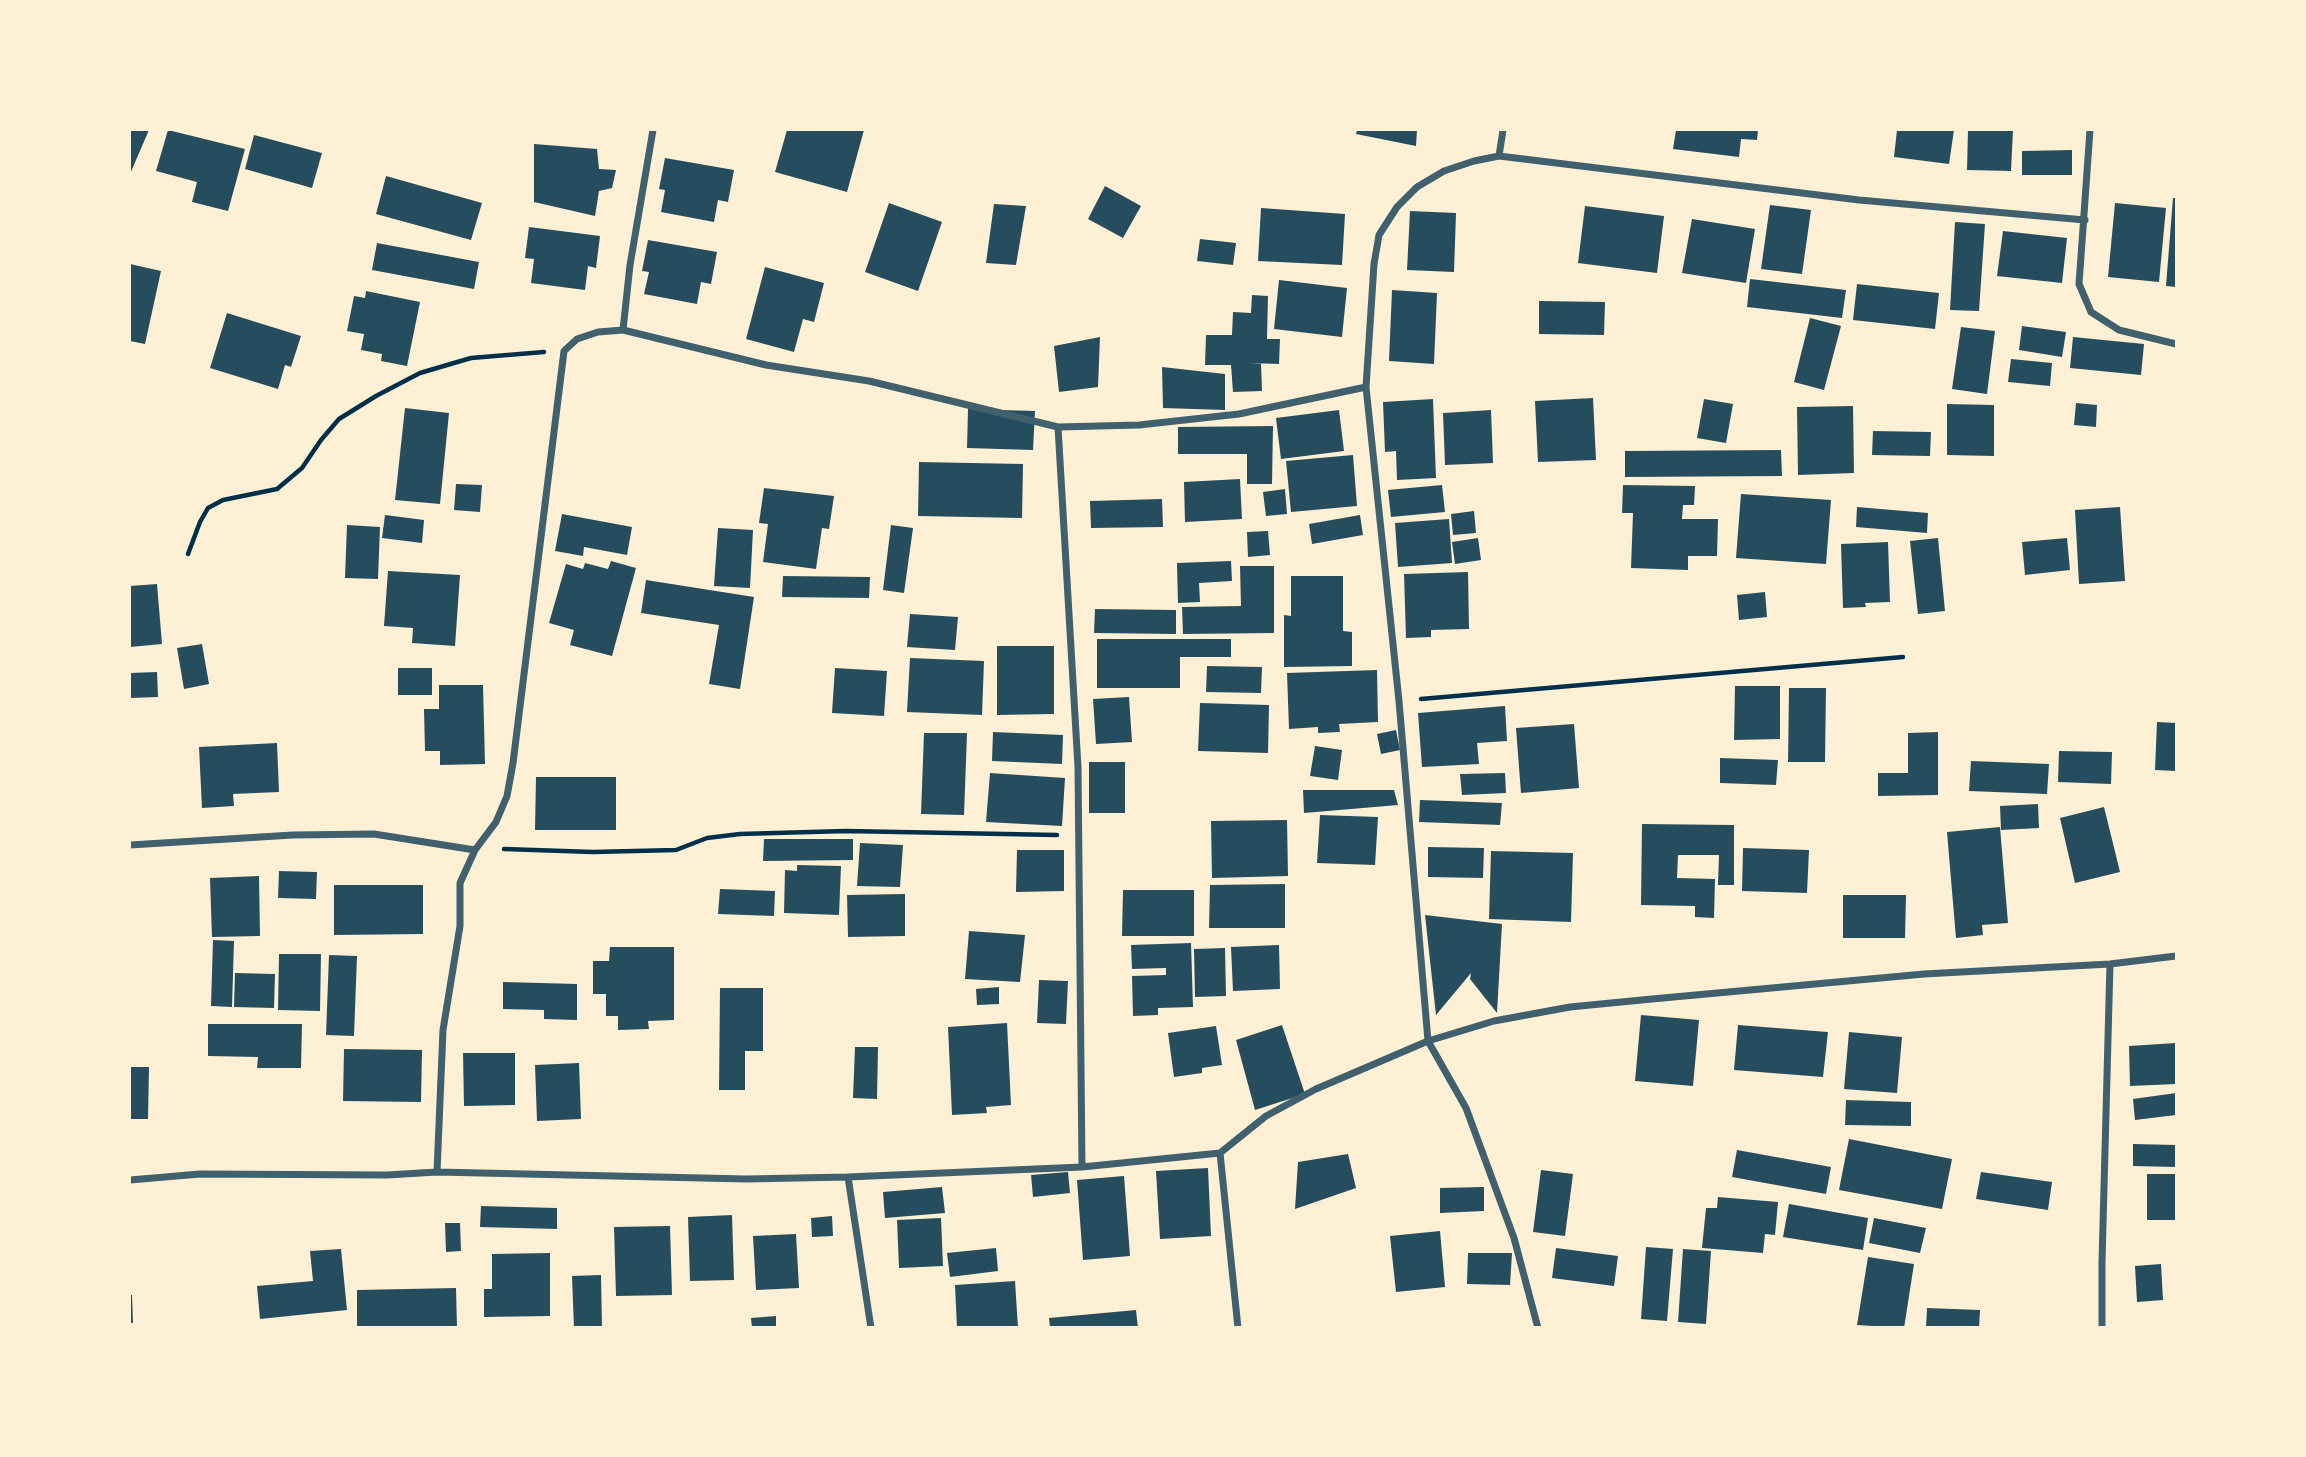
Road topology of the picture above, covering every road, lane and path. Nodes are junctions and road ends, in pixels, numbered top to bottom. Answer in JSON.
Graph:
{"nodes":[{"id":1,"x":653,"y":130,"type":"edge"},
{"id":2,"x":1503,"y":130,"type":"edge"},
{"id":3,"x":2090,"y":130,"type":"edge"},
{"id":4,"x":1499,"y":156,"type":"junction"},
{"id":5,"x":2085,"y":220,"type":"junction"},
{"id":6,"x":623,"y":330,"type":"junction"},
{"id":7,"x":2176,"y":344,"type":"edge"},
{"id":8,"x":564,"y":351,"type":"junction"},
{"id":9,"x":1366,"y":387,"type":"junction"},
{"id":10,"x":1058,"y":427,"type":"junction"},
{"id":11,"x":188,"y":554,"type":"dead end"},
{"id":12,"x":1903,"y":657,"type":"dead end"},
{"id":13,"x":1399,"y":701,"type":"junction"},
{"id":14,"x":1078,"y":835,"type":"junction"},
{"id":15,"x":130,"y":845,"type":"edge"},
{"id":16,"x":475,"y":849,"type":"junction"},
{"id":17,"x":2176,"y":956,"type":"edge"},
{"id":18,"x":2110,"y":964,"type":"junction"},
{"id":19,"x":1428,"y":1041,"type":"junction"},
{"id":20,"x":1220,"y":1153,"type":"junction"},
{"id":21,"x":1082,"y":1167,"type":"junction"},
{"id":22,"x":437,"y":1172,"type":"junction"},
{"id":23,"x":848,"y":1177,"type":"junction"},
{"id":24,"x":130,"y":1180,"type":"edge"},
{"id":25,"x":871,"y":1328,"type":"edge"},
{"id":26,"x":1238,"y":1328,"type":"edge"},
{"id":27,"x":1538,"y":1328,"type":"edge"},
{"id":28,"x":2102,"y":1328,"type":"edge"}],
"edges":[{"from":1,"to":6,"type":"street"},
{"from":2,"to":4,"type":"street"},
{"from":3,"to":5,"type":"street"},
{"from":4,"to":5,"type":"street"},
{"from":4,"to":9,"type":"street"},
{"from":5,"to":7,"type":"street"},
{"from":6,"to":8,"type":"street"},
{"from":6,"to":10,"type":"street"},
{"from":8,"to":11,"type":"path"},
{"from":8,"to":16,"type":"street"},
{"from":9,"to":10,"type":"street"},
{"from":9,"to":13,"type":"street"},
{"from":10,"to":14,"type":"street"},
{"from":12,"to":13,"type":"path"},
{"from":13,"to":19,"type":"street"},
{"from":14,"to":16,"type":"path"},
{"from":14,"to":21,"type":"street"},
{"from":15,"to":16,"type":"street"},
{"from":16,"to":22,"type":"street"},
{"from":17,"to":18,"type":"street"},
{"from":18,"to":19,"type":"street"},
{"from":18,"to":28,"type":"street"},
{"from":19,"to":20,"type":"street"},
{"from":19,"to":27,"type":"street"},
{"from":20,"to":21,"type":"street"},
{"from":20,"to":26,"type":"street"},
{"from":21,"to":23,"type":"street"},
{"from":22,"to":23,"type":"street"},
{"from":22,"to":24,"type":"street"},
{"from":23,"to":25,"type":"street"}]}
